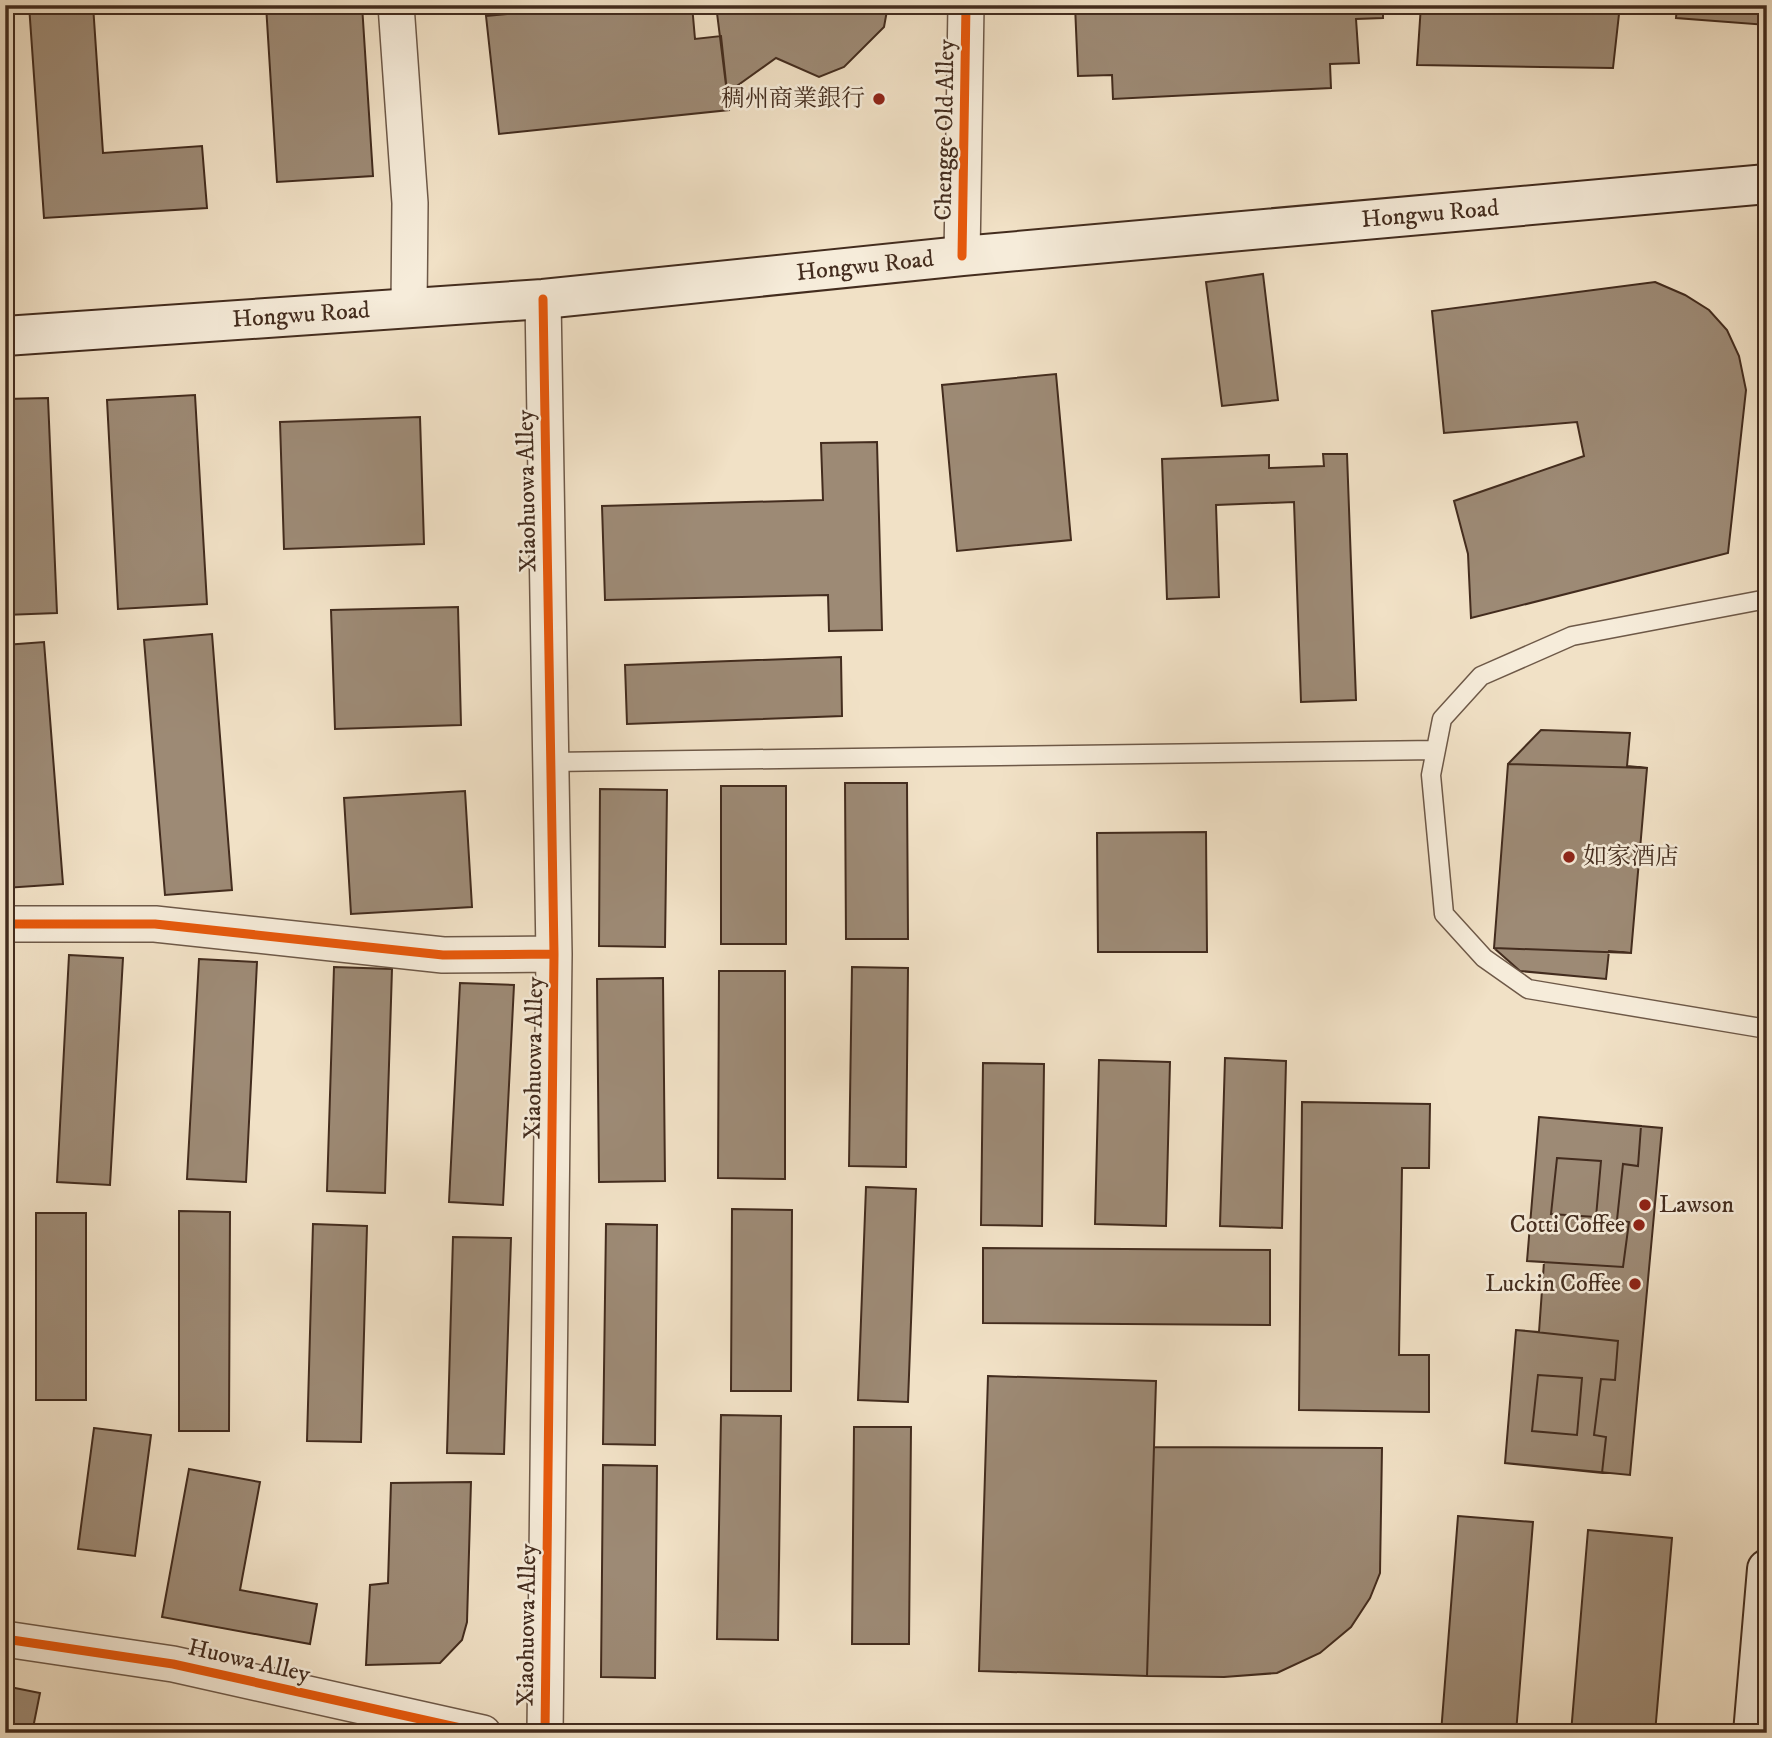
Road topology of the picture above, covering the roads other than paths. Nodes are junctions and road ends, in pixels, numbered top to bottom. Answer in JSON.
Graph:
{"nodes":[{"id":1,"x":396,"y":5,"type":"edge"},
{"id":2,"x":966,"y":5,"type":"edge"},
{"id":3,"x":1767,"y":184,"type":"edge"},
{"id":4,"x":962,"y":256,"type":"junction"},
{"id":5,"x":542,"y":299,"type":"junction"},
{"id":6,"x":409,"y":308,"type":"junction"},
{"id":7,"x":5,"y":336,"type":"edge"},
{"id":8,"x":1767,"y":599,"type":"edge"},
{"id":9,"x":1436,"y":750,"type":"junction"},
{"id":10,"x":551,"y":762,"type":"junction"},
{"id":11,"x":5,"y":924,"type":"edge"},
{"id":12,"x":554,"y":954,"type":"junction"},
{"id":13,"x":1767,"y":1029,"type":"edge"},
{"id":14,"x":1767,"y":1569,"type":"edge"},
{"id":15,"x":5,"y":1639,"type":"edge"},
{"id":16,"x":483,"y":1733,"type":"edge"},
{"id":17,"x":545,"y":1733,"type":"edge"},
{"id":18,"x":1753,"y":1733,"type":"edge"}],
"edges":[{"from":1,"to":6,"type":"street"},
{"from":2,"to":4,"type":"street","name":"Chengge Old Alley"},
{"from":3,"to":4,"type":"main road","name":"Hongwu Road"},
{"from":4,"to":5,"type":"main road","name":"Hongwu Road"},
{"from":5,"to":6,"type":"main road","name":"Hongwu Road"},
{"from":5,"to":10,"type":"street","name":"Xiaohuowa Alley"},
{"from":6,"to":7,"type":"main road","name":"Hongwu Road"},
{"from":8,"to":9,"type":"lane"},
{"from":9,"to":10,"type":"lane"},
{"from":9,"to":13,"type":"lane"},
{"from":10,"to":12,"type":"street","name":"Xiaohuowa Alley"},
{"from":11,"to":12,"type":"street"},
{"from":12,"to":17,"type":"street","name":"Xiaohuowa Alley"},
{"from":14,"to":18,"type":"main road"},
{"from":15,"to":16,"type":"street","name":"Huowa Alley"}]}
